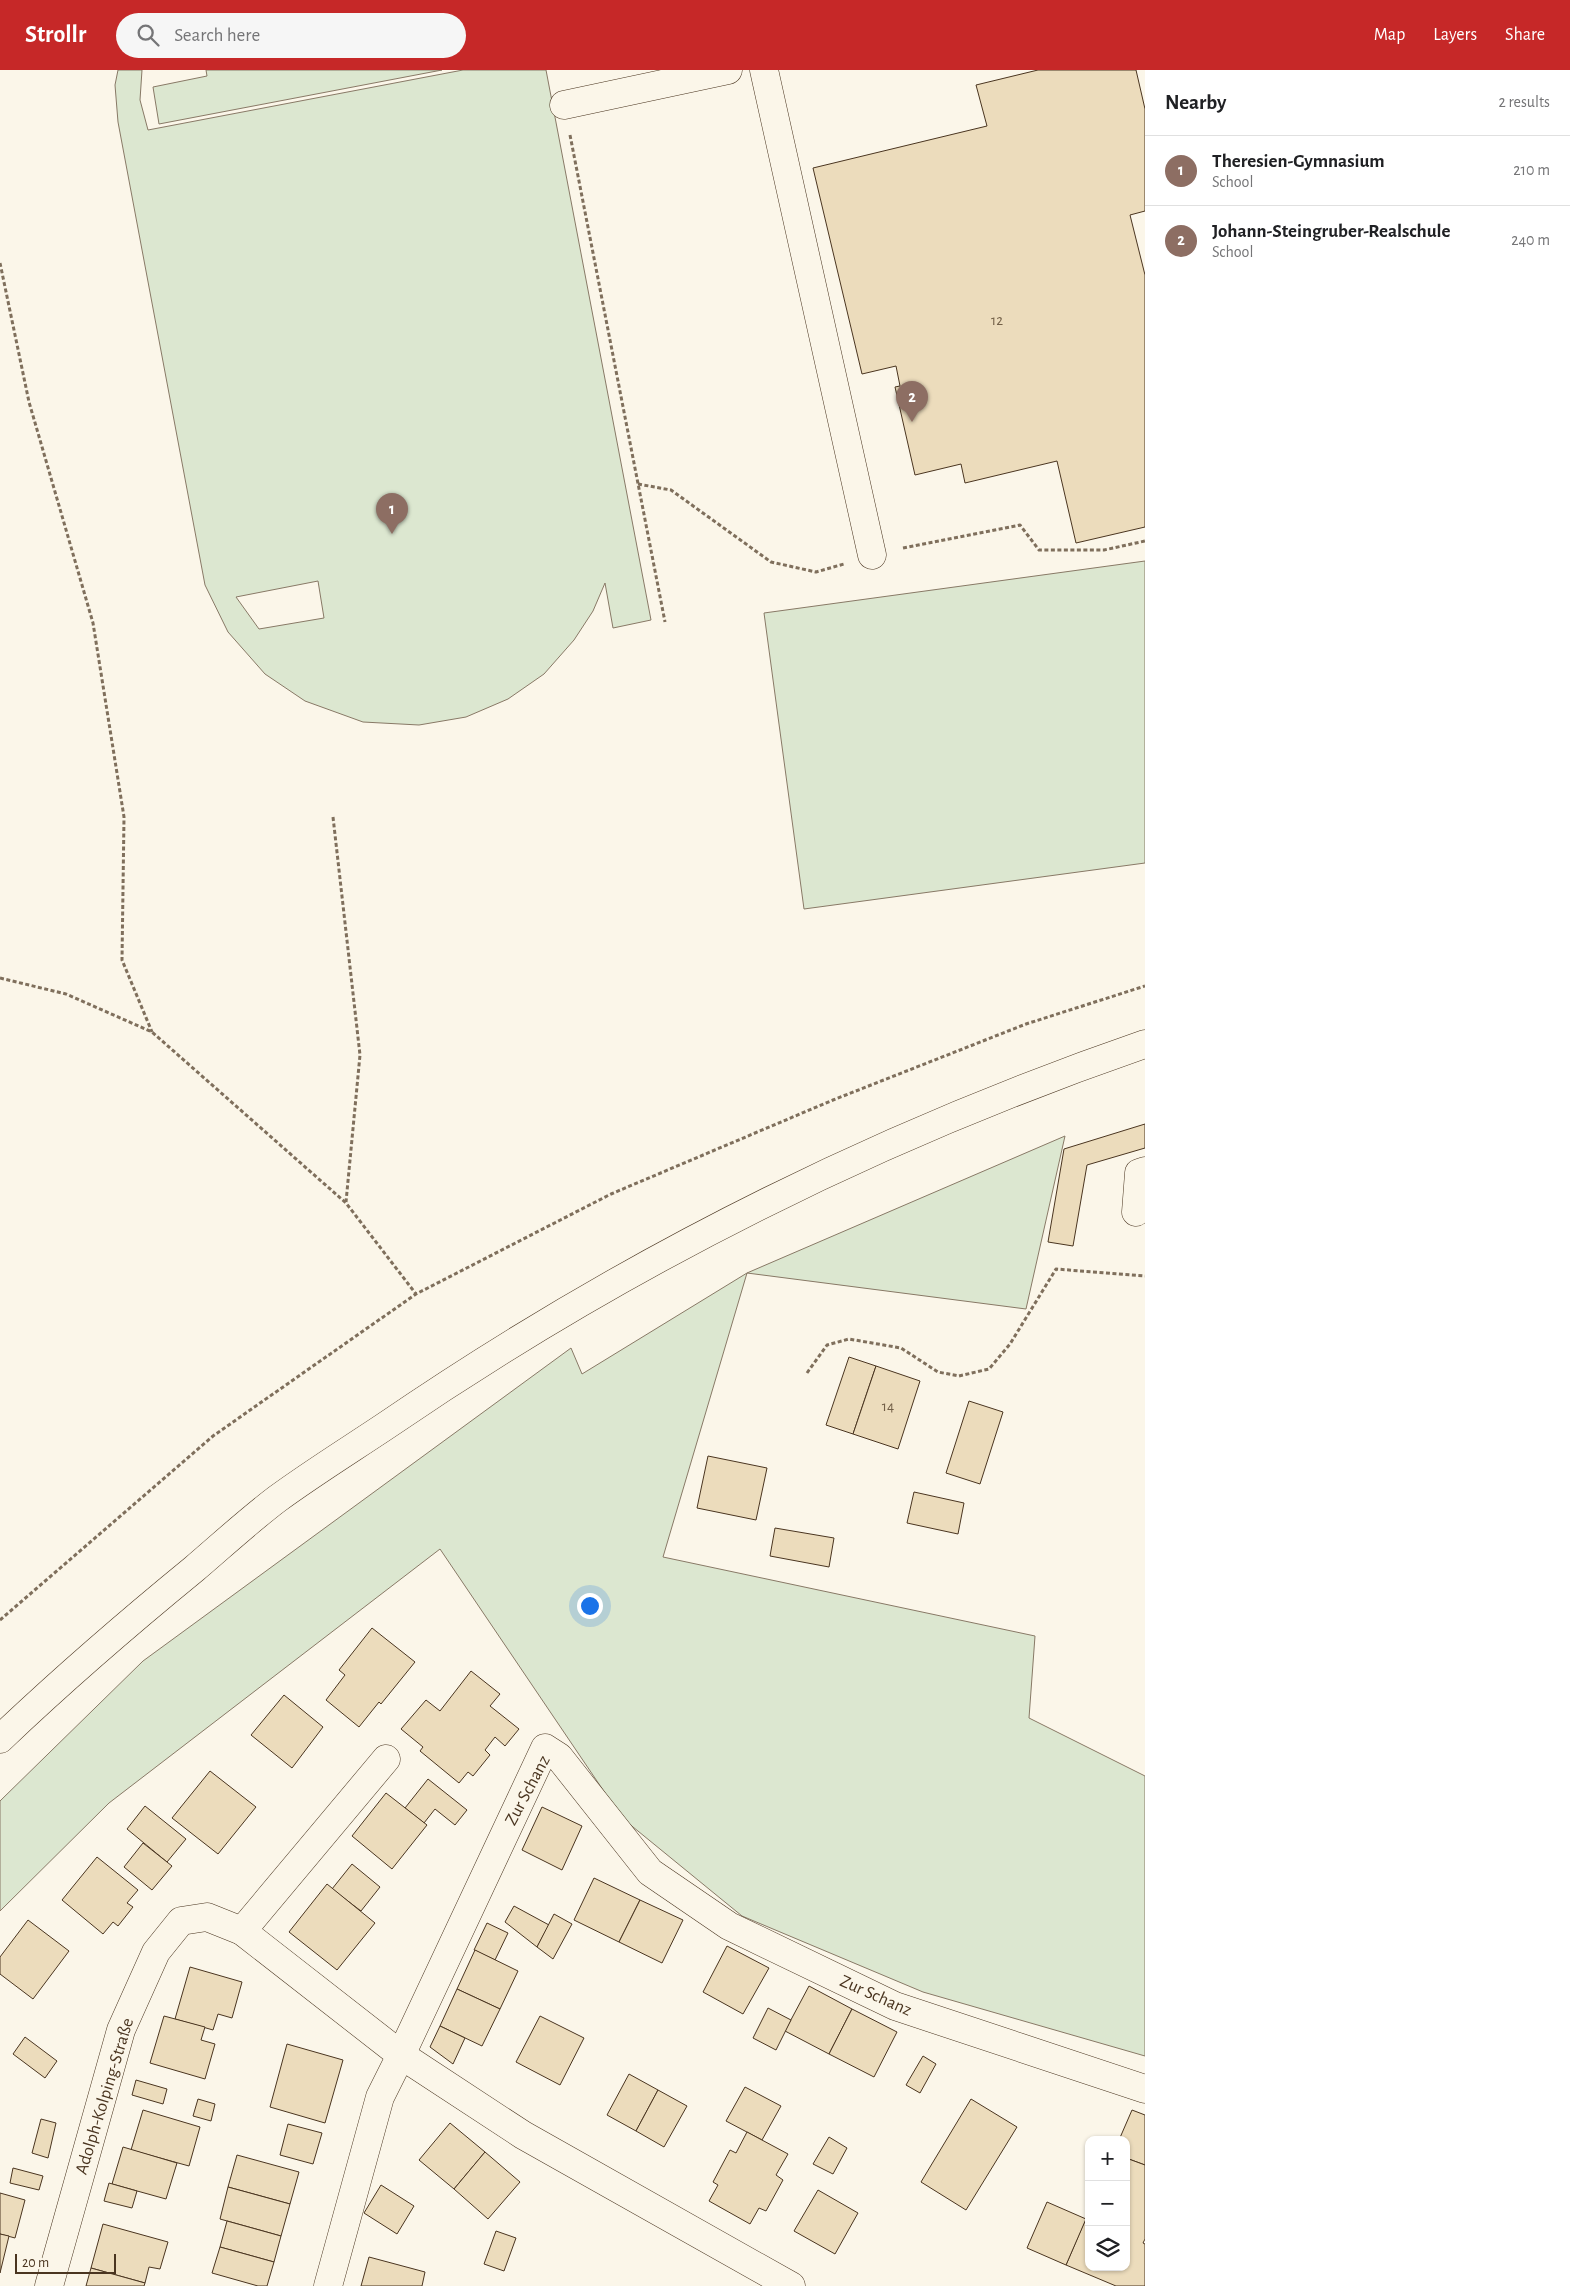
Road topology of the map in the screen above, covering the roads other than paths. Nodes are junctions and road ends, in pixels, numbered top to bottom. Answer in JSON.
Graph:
{"nodes":[{"id":1,"x":728,"y":70,"type":"edge"},
{"id":2,"x":764,"y":70,"type":"edge"},
{"id":3,"x":671,"y":76,"type":"edge"},
{"id":4,"x":564,"y":105,"type":"road end"},
{"id":5,"x":872,"y":555,"type":"dead end"},
{"id":6,"x":1145,"y":1044,"type":"edge"},
{"id":7,"x":1145,"y":1171,"type":"edge"},
{"id":8,"x":1136,"y":1212,"type":"dead end"},
{"id":9,"x":0,"y":1739,"type":"edge"},
{"id":10,"x":386,"y":1759,"type":"dead end"},
{"id":11,"x":242,"y":1931,"type":"junction"},
{"id":12,"x":401,"y":2055,"type":"junction"},
{"id":13,"x":1145,"y":2089,"type":"edge"},
{"id":14,"x":49,"y":2286,"type":"edge"},
{"id":15,"x":328,"y":2286,"type":"edge"},
{"id":16,"x":791,"y":2286,"type":"edge"}],
"edges":[{"from":1,"to":3,"type":"street"},
{"from":2,"to":5,"type":"street"},
{"from":3,"to":4,"type":"street"},
{"from":6,"to":9,"type":"street"},
{"from":7,"to":8,"type":"street"},
{"from":10,"to":11,"type":"street"},
{"from":11,"to":12,"type":"street","name":"Adolph-Kolping-Straße"},
{"from":11,"to":14,"type":"street","name":"Adolph-Kolping-Straße"},
{"from":12,"to":13,"type":"street","name":"Zur Schanz"},
{"from":12,"to":15,"type":"street"},
{"from":12,"to":16,"type":"street"}]}
